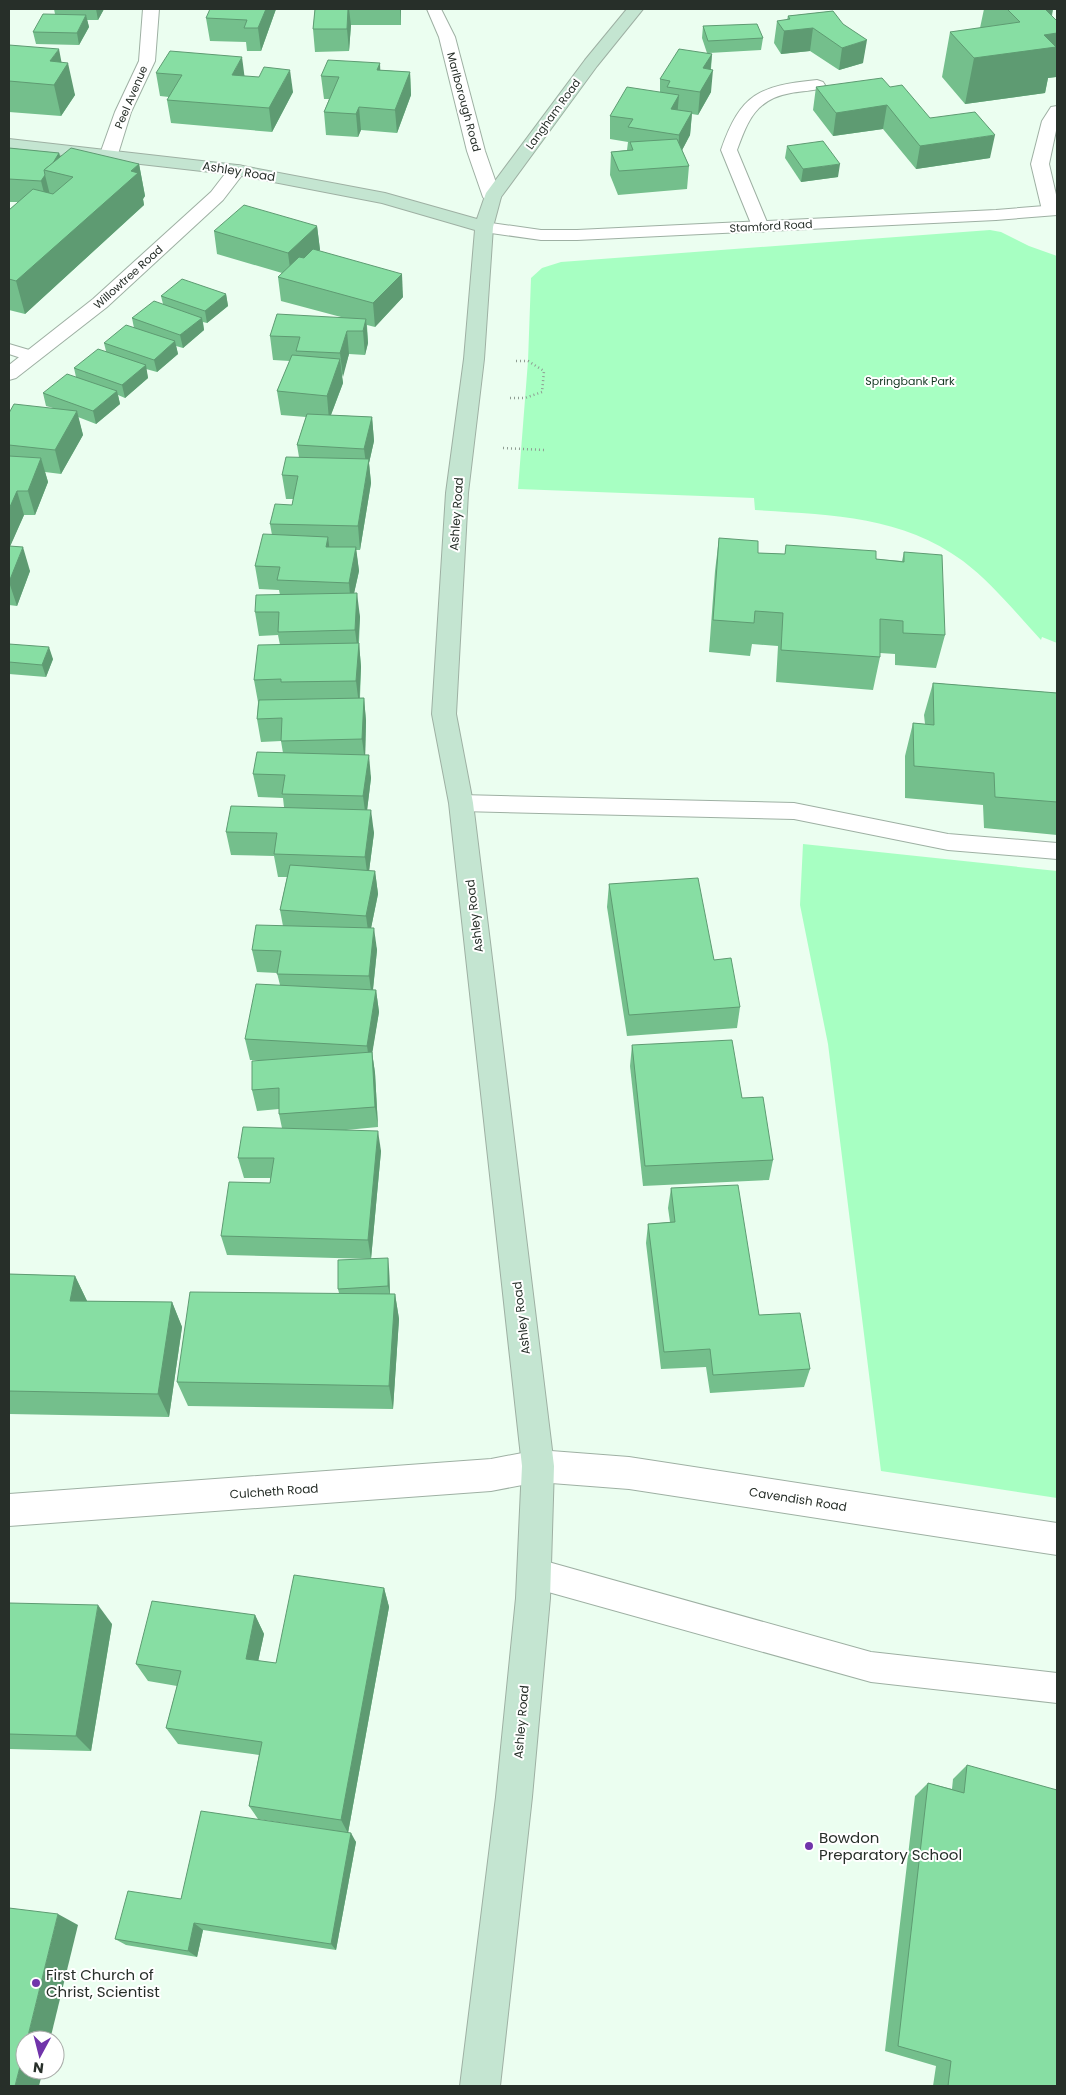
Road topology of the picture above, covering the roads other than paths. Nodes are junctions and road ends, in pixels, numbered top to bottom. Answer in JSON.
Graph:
{"nodes":[{"id":1,"x":150,"y":9,"type":"edge"},
{"id":2,"x":434,"y":9,"type":"edge"},
{"id":3,"x":636,"y":9,"type":"edge"},
{"id":4,"x":817,"y":85,"type":"edge"},
{"id":5,"x":1057,"y":111,"type":"edge"},
{"id":6,"x":9,"y":144,"type":"edge"},
{"id":7,"x":109,"y":154,"type":"junction"},
{"id":8,"x":237,"y":170,"type":"junction"},
{"id":9,"x":492,"y":197,"type":"junction"},
{"id":10,"x":1054,"y":210,"type":"edge"},
{"id":11,"x":484,"y":227,"type":"junction"},
{"id":12,"x":760,"y":227,"type":"junction"},
{"id":13,"x":9,"y":348,"type":"edge"},
{"id":14,"x":30,"y":356,"type":"junction"},
{"id":15,"x":9,"y":374,"type":"edge"},
{"id":16,"x":461,"y":804,"type":"junction"},
{"id":17,"x":1057,"y":851,"type":"edge"},
{"id":18,"x":538,"y":1466,"type":"junction"},
{"id":19,"x":9,"y":1510,"type":"edge"},
{"id":20,"x":1057,"y":1539,"type":"edge"},
{"id":21,"x":534,"y":1573,"type":"junction"},
{"id":22,"x":1057,"y":1688,"type":"edge"},
{"id":23,"x":480,"y":2086,"type":"edge"}],
"edges":[{"from":1,"to":7,"type":"street","name":"Peel Avenue"},
{"from":2,"to":9,"type":"street","name":"Marlborough Road"},
{"from":3,"to":9,"type":"main road","name":"Langham Road"},
{"from":4,"to":12,"type":"street"},
{"from":5,"to":10,"type":"street"},
{"from":6,"to":7,"type":"main road","name":"Ashley Road"},
{"from":7,"to":8,"type":"main road","name":"Ashley Road"},
{"from":8,"to":11,"type":"main road","name":"Ashley Road"},
{"from":8,"to":14,"type":"street","name":"Willowtree Road"},
{"from":9,"to":11,"type":"main road","name":"Langham Road"},
{"from":10,"to":12,"type":"street","name":"Stamford Road"},
{"from":11,"to":12,"type":"street","name":"Stamford Road"},
{"from":11,"to":16,"type":"main road","name":"Ashley Road"},
{"from":13,"to":14,"type":"lane"},
{"from":14,"to":15,"type":"street","name":"Willowtree Road"},
{"from":16,"to":17,"type":"lane"},
{"from":16,"to":18,"type":"main road","name":"Ashley Road"},
{"from":18,"to":19,"type":"street","name":"Culcheth Road"},
{"from":18,"to":20,"type":"street","name":"Cavendish Road"},
{"from":18,"to":21,"type":"main road","name":"Ashley Road"},
{"from":21,"to":22,"type":"lane"},
{"from":21,"to":23,"type":"main road","name":"Ashley Road"}]}
